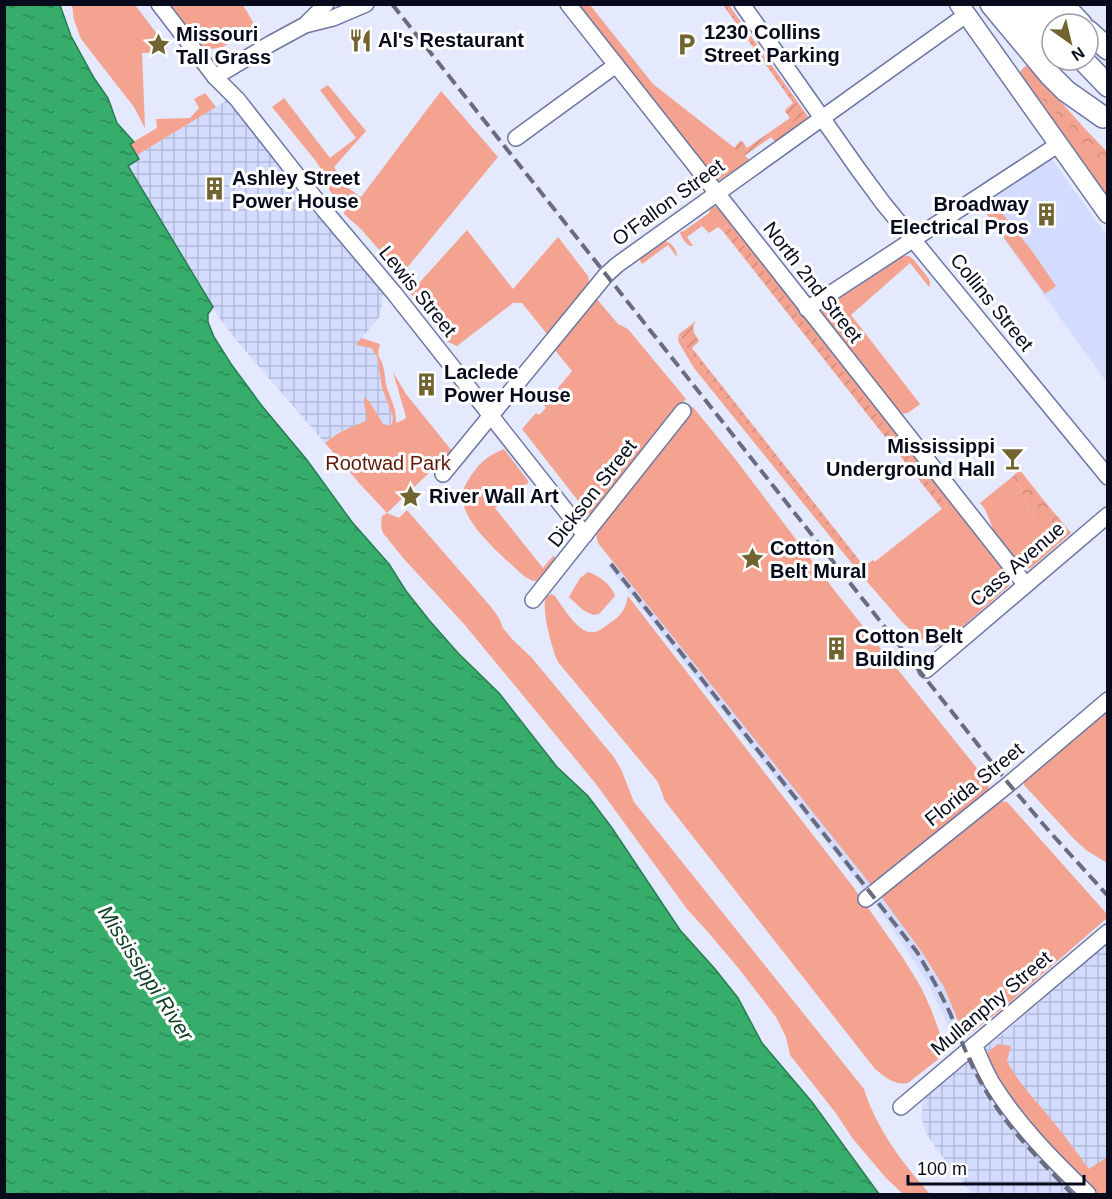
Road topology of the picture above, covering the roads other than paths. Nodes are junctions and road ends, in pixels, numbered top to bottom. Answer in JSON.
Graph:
{"nodes":[{"id":1,"x":159,"y":4,"type":"edge"},
{"id":2,"x":326,"y":4,"type":"edge"},
{"id":3,"x":366,"y":4,"type":"edge"},
{"id":4,"x":568,"y":4,"type":"edge"},
{"id":5,"x":742,"y":4,"type":"edge"},
{"id":6,"x":991,"y":4,"type":"edge"},
{"id":7,"x":1015,"y":4,"type":"edge"},
{"id":8,"x":962,"y":10,"type":"edge"},
{"id":9,"x":305,"y":25,"type":"junction"},
{"id":10,"x":1040,"y":38,"type":"edge"},
{"id":11,"x":616,"y":65,"type":"junction"},
{"id":12,"x":1066,"y":72,"type":"edge"},
{"id":13,"x":1094,"y":72,"type":"edge"},
{"id":14,"x":215,"y":77,"type":"junction"},
{"id":15,"x":1107,"y":86,"type":"edge"},
{"id":16,"x":822,"y":118,"type":"junction"},
{"id":17,"x":1105,"y":119,"type":"edge"},
{"id":18,"x":516,"y":138,"type":"dead end"},
{"id":19,"x":1059,"y":144,"type":"junction"},
{"id":20,"x":716,"y":193,"type":"junction"},
{"id":21,"x":1107,"y":214,"type":"edge"},
{"id":22,"x":913,"y":239,"type":"junction"},
{"id":23,"x":807,"y":309,"type":"junction"},
{"id":24,"x":683,"y":411,"type":"dead end"},
{"id":25,"x":492,"y":416,"type":"junction"},
{"id":26,"x":443,"y":474,"type":"dead end"},
{"id":27,"x":1107,"y":477,"type":"edge"},
{"id":28,"x":1107,"y":514,"type":"edge"},
{"id":29,"x":585,"y":536,"type":"junction"},
{"id":30,"x":1025,"y":584,"type":"junction"},
{"id":31,"x":533,"y":600,"type":"dead end"},
{"id":32,"x":926,"y":669,"type":"dead end"},
{"id":33,"x":1107,"y":700,"type":"edge"},
{"id":34,"x":866,"y":899,"type":"dead end"},
{"id":35,"x":1107,"y":932,"type":"edge"},
{"id":36,"x":974,"y":1045,"type":"junction"},
{"id":37,"x":901,"y":1107,"type":"dead end"},
{"id":38,"x":1088,"y":1194,"type":"edge"}],
"edges":[{"from":1,"to":14,"type":"street","name":"Lewis Street"},
{"from":2,"to":9,"type":"street"},
{"from":3,"to":9,"type":"street"},
{"from":4,"to":11,"type":"street","name":"North 2nd Street"},
{"from":5,"to":16,"type":"street","name":"Collins Street"},
{"from":6,"to":17,"type":"highway"},
{"from":7,"to":10,"type":"highway"},
{"from":8,"to":16,"type":"street","name":"O'Fallon Street"},
{"from":8,"to":19,"type":"main road"},
{"from":9,"to":14,"type":"street"},
{"from":11,"to":18,"type":"street"},
{"from":11,"to":20,"type":"street","name":"North 2nd Street"},
{"from":12,"to":17,"type":"highway"},
{"from":13,"to":15,"type":"highway"},
{"from":14,"to":25,"type":"street","name":"Lewis Street"},
{"from":16,"to":20,"type":"street","name":"O'Fallon Street"},
{"from":16,"to":22,"type":"street","name":"Collins Street"},
{"from":19,"to":21,"type":"main road"},
{"from":19,"to":22,"type":"street"},
{"from":20,"to":23,"type":"street","name":"North 2nd Street"},
{"from":20,"to":25,"type":"street","name":"O'Fallon Street"},
{"from":22,"to":23,"type":"street"},
{"from":22,"to":27,"type":"street","name":"Collins Street"},
{"from":23,"to":30,"type":"street","name":"North 2nd Street"},
{"from":24,"to":29,"type":"street","name":"Dickson Street"},
{"from":25,"to":26,"type":"street","name":"O'Fallon Street"},
{"from":25,"to":29,"type":"street","name":"Lewis Street"},
{"from":28,"to":30,"type":"street","name":"Cass Avenue"},
{"from":29,"to":31,"type":"street","name":"Dickson Street"},
{"from":30,"to":32,"type":"street","name":"Cass Avenue"},
{"from":33,"to":34,"type":"street","name":"Florida Street"},
{"from":35,"to":36,"type":"street","name":"Mullanphy Street"},
{"from":36,"to":37,"type":"street","name":"Mullanphy Street"},
{"from":36,"to":38,"type":"street"}]}
